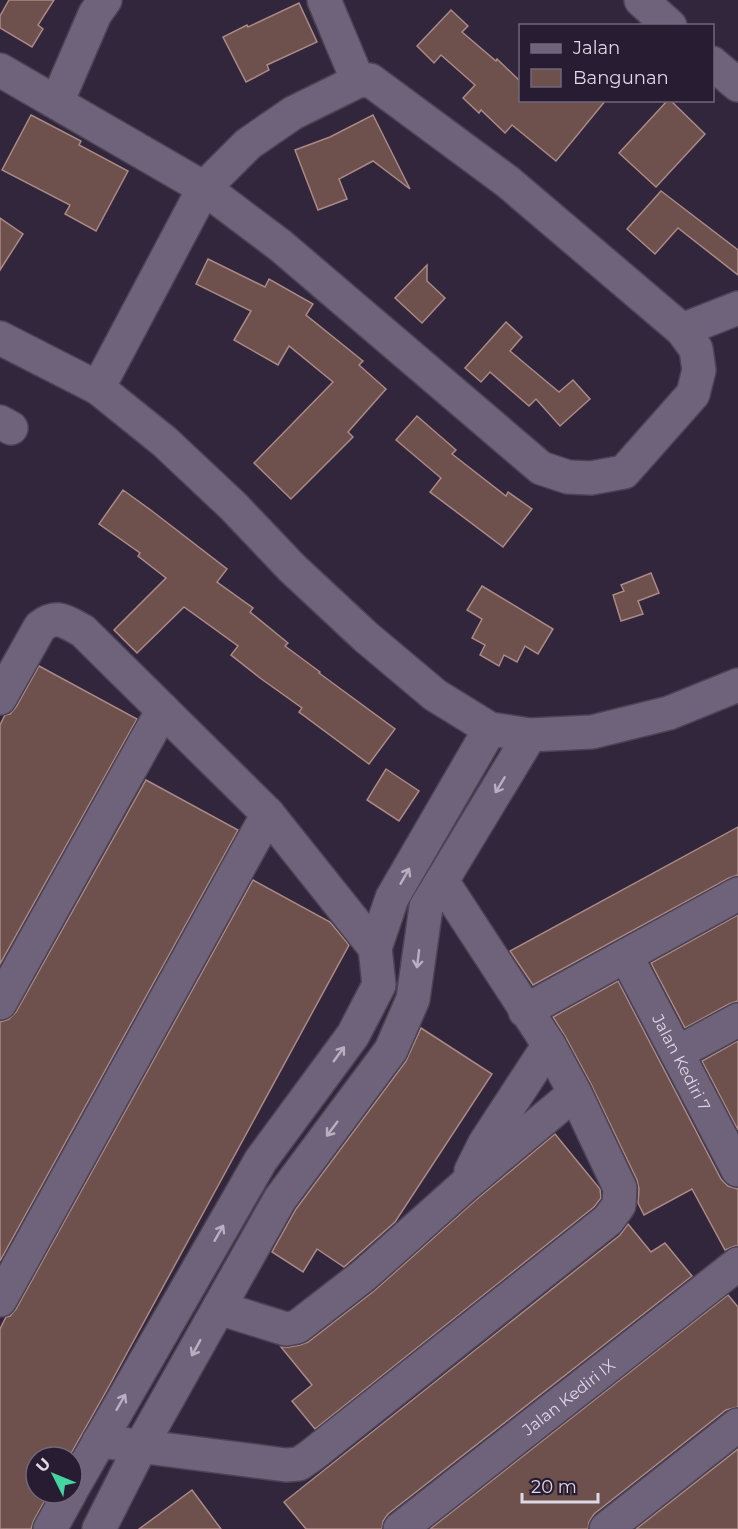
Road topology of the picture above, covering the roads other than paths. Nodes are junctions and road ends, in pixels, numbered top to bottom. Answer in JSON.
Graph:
{"nodes":[{"id":1,"x":105,"y":0,"type":"edge"},
{"id":2,"x":324,"y":0,"type":"edge"},
{"id":3,"x":641,"y":0,"type":"edge"},
{"id":4,"x":668,"y":24,"type":"edge"},
{"id":5,"x":714,"y":65,"type":"edge"},
{"id":6,"x":0,"y":70,"type":"edge"},
{"id":7,"x":358,"y":81,"type":"junction"},
{"id":8,"x":738,"y":85,"type":"edge"},
{"id":9,"x":57,"y":102,"type":"junction"},
{"id":10,"x":204,"y":188,"type":"junction"},
{"id":11,"x":738,"y":308,"type":"edge"},
{"id":12,"x":682,"y":330,"type":"junction"},
{"id":13,"x":0,"y":338,"type":"edge"},
{"id":14,"x":98,"y":388,"type":"junction"},
{"id":15,"x":738,"y":685,"type":"edge"},
{"id":16,"x":0,"y":698,"type":"edge"},
{"id":17,"x":163,"y":710,"type":"junction"},
{"id":18,"x":490,"y":729,"type":"junction"},
{"id":19,"x":530,"y":735,"type":"junction"},
{"id":20,"x":268,"y":814,"type":"junction"},
{"id":21,"x":442,"y":881,"type":"junction"},
{"id":22,"x":738,"y":894,"type":"edge"},
{"id":23,"x":375,"y":948,"type":"junction"},
{"id":24,"x":626,"y":956,"type":"junction"},
{"id":25,"x":0,"y":1003,"type":"edge"},
{"id":26,"x":525,"y":1011,"type":"junction"},
{"id":27,"x":738,"y":1020,"type":"edge"},
{"id":28,"x":549,"y":1045,"type":"junction"},
{"id":29,"x":677,"y":1053,"type":"junction"},
{"id":30,"x":575,"y":1093,"type":"junction"},
{"id":31,"x":738,"y":1170,"type":"edge"},
{"id":32,"x":465,"y":1185,"type":"junction"},
{"id":33,"x":738,"y":1264,"type":"edge"},
{"id":34,"x":3,"y":1287,"type":"edge"},
{"id":35,"x":219,"y":1308,"type":"junction"},
{"id":36,"x":738,"y":1425,"type":"edge"},
{"id":37,"x":99,"y":1441,"type":"junction"},
{"id":38,"x":141,"y":1446,"type":"junction"},
{"id":39,"x":84,"y":1468,"type":"edge"},
{"id":40,"x":63,"y":1505,"type":"edge"},
{"id":41,"x":50,"y":1529,"type":"edge"},
{"id":42,"x":99,"y":1529,"type":"edge"},
{"id":43,"x":400,"y":1529,"type":"edge"},
{"id":44,"x":606,"y":1529,"type":"edge"}],
"edges":[{"from":1,"to":9,"type":"street"},
{"from":2,"to":7,"type":"street"},
{"from":3,"to":4,"type":"street"},
{"from":5,"to":8,"type":"street"},
{"from":6,"to":9,"type":"street"},
{"from":7,"to":10,"type":"street"},
{"from":7,"to":12,"type":"street"},
{"from":9,"to":10,"type":"street"},
{"from":10,"to":12,"type":"street"},
{"from":10,"to":14,"type":"street"},
{"from":11,"to":12,"type":"street"},
{"from":13,"to":14,"type":"street"},
{"from":14,"to":18,"type":"street"},
{"from":15,"to":19,"type":"street"},
{"from":16,"to":17,"type":"street"},
{"from":17,"to":20,"type":"street"},
{"from":17,"to":25,"type":"street"},
{"from":18,"to":19,"type":"street"},
{"from":23,"to":18,"type":"street","one_way":true},
{"from":19,"to":21,"type":"street","one_way":true},
{"from":20,"to":23,"type":"street"},
{"from":20,"to":34,"type":"street"},
{"from":21,"to":26,"type":"street"},
{"from":21,"to":35,"type":"street","one_way":true},
{"from":22,"to":24,"type":"street"},
{"from":37,"to":23,"type":"street","one_way":true},
{"from":24,"to":26,"type":"street"},
{"from":24,"to":29,"type":"street","name":"Jalan Kediri 7"},
{"from":26,"to":28,"type":"street"},
{"from":27,"to":29,"type":"street"},
{"from":28,"to":30,"type":"street"},
{"from":28,"to":32,"type":"street"},
{"from":29,"to":31,"type":"street","name":"Jalan Kediri 7"},
{"from":30,"to":32,"type":"street"},
{"from":30,"to":38,"type":"street"},
{"from":32,"to":35,"type":"street"},
{"from":33,"to":43,"type":"street","name":"Jalan Kediri IX"},
{"from":35,"to":38,"type":"street","one_way":true},
{"from":36,"to":44,"type":"street"},
{"from":37,"to":38,"type":"street"},
{"from":37,"to":39,"type":"street"},
{"from":38,"to":42,"type":"street"},
{"from":40,"to":41,"type":"street"}]}
